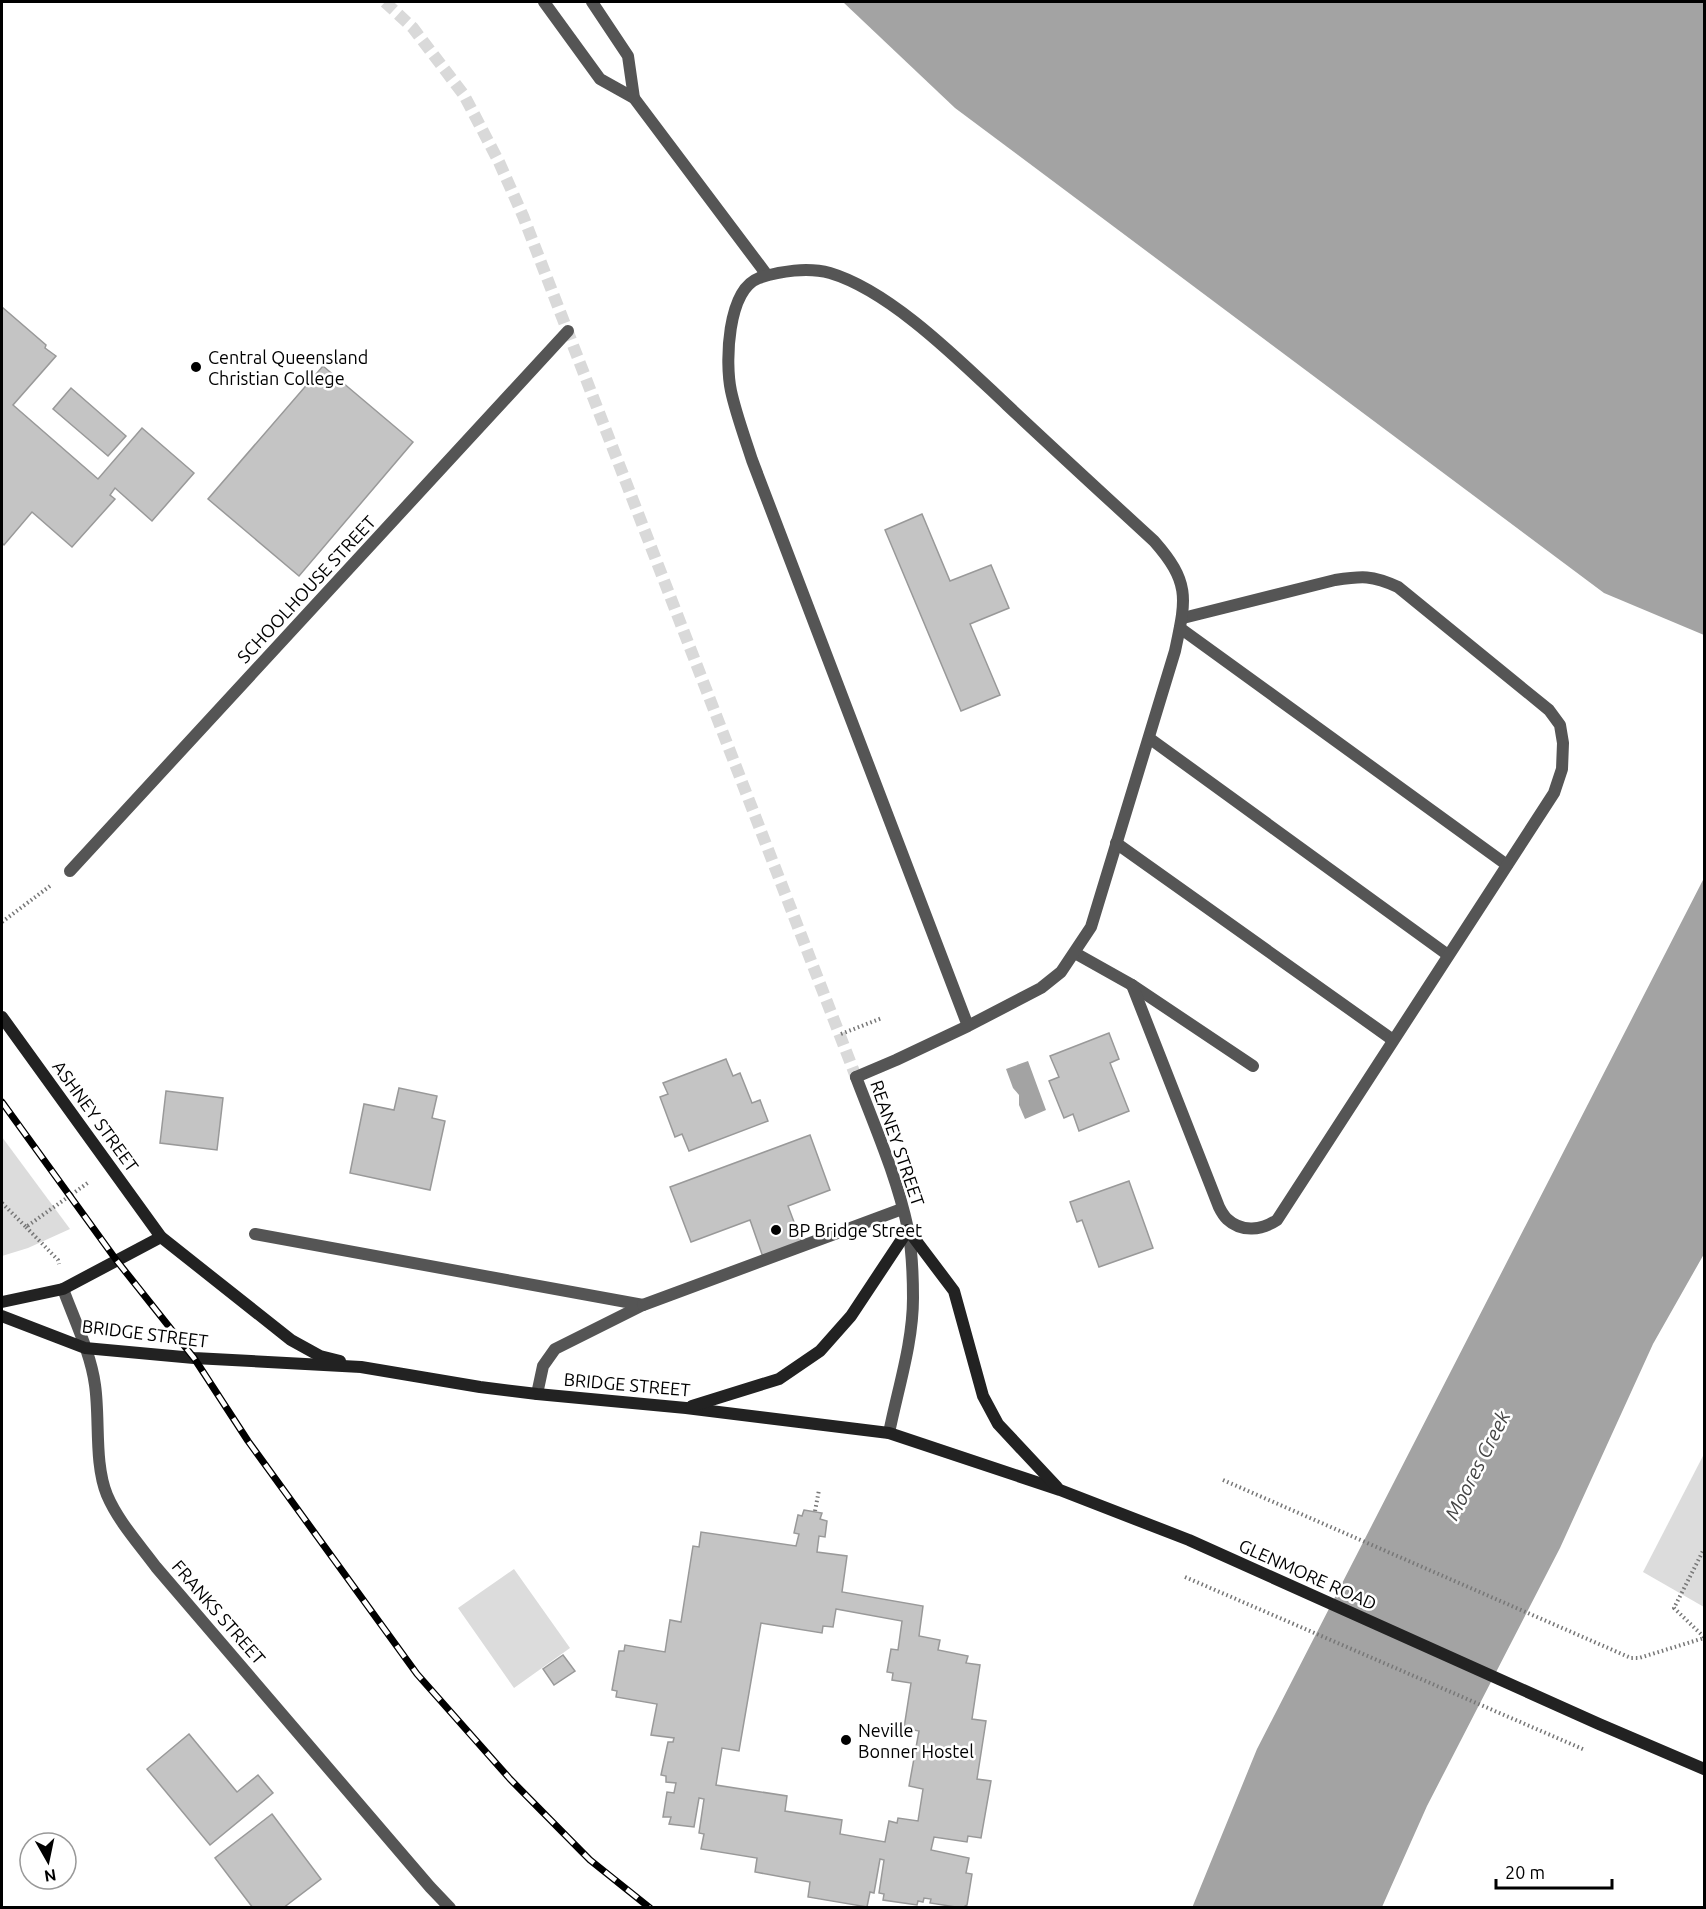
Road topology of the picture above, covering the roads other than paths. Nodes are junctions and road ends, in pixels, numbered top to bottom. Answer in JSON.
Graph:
{"nodes":[{"id":1,"x":544,"y":2,"type":"edge"},
{"id":2,"x":592,"y":2,"type":"edge"},
{"id":3,"x":634,"y":98,"type":"junction"},
{"id":4,"x":768,"y":275,"type":"junction"},
{"id":5,"x":568,"y":331,"type":"dead end"},
{"id":6,"x":1181,"y":623,"type":"junction"},
{"id":7,"x":1149,"y":738,"type":"junction"},
{"id":8,"x":1116,"y":843,"type":"junction"},
{"id":9,"x":1507,"y":865,"type":"junction"},
{"id":10,"x":70,"y":872,"type":"road end"},
{"id":11,"x":1075,"y":953,"type":"junction"},
{"id":12,"x":1448,"y":956,"type":"junction"},
{"id":13,"x":1132,"y":986,"type":"junction"},
{"id":14,"x":2,"y":1017,"type":"edge"},
{"id":15,"x":968,"y":1026,"type":"junction"},
{"id":16,"x":1393,"y":1040,"type":"junction"},
{"id":17,"x":1253,"y":1066,"type":"dead end"},
{"id":18,"x":902,"y":1209,"type":"junction"},
{"id":19,"x":908,"y":1230,"type":"junction"},
{"id":20,"x":255,"y":1234,"type":"dead end"},
{"id":21,"x":161,"y":1237,"type":"junction"},
{"id":22,"x":63,"y":1289,"type":"junction"},
{"id":23,"x":2,"y":1302,"type":"edge"},
{"id":24,"x":643,"y":1305,"type":"junction"},
{"id":25,"x":2,"y":1316,"type":"edge"},
{"id":26,"x":85,"y":1348,"type":"junction"},
{"id":27,"x":361,"y":1367,"type":"junction"},
{"id":28,"x":537,"y":1394,"type":"junction"},
{"id":29,"x":686,"y":1408,"type":"junction"},
{"id":30,"x":889,"y":1433,"type":"junction"},
{"id":31,"x":1060,"y":1490,"type":"junction"},
{"id":32,"x":1704,"y":1769,"type":"edge"},
{"id":33,"x":450,"y":1908,"type":"edge"}],
"edges":[{"from":1,"to":3,"type":"street"},
{"from":2,"to":3,"type":"street"},
{"from":3,"to":4,"type":"street"},
{"from":4,"to":6,"type":"street"},
{"from":4,"to":15,"type":"street"},
{"from":5,"to":10,"type":"street","name":"SCHOOLHOUSE STREET"},
{"from":6,"to":7,"type":"street"},
{"from":6,"to":9,"type":"street"},
{"from":6,"to":9,"type":"street"},
{"from":7,"to":8,"type":"street"},
{"from":7,"to":12,"type":"street"},
{"from":8,"to":11,"type":"street"},
{"from":8,"to":16,"type":"street"},
{"from":9,"to":12,"type":"street"},
{"from":11,"to":13,"type":"street"},
{"from":11,"to":15,"type":"street"},
{"from":12,"to":16,"type":"street"},
{"from":13,"to":16,"type":"street"},
{"from":13,"to":17,"type":"street"},
{"from":14,"to":21,"type":"street","name":"ASHNEY STREET"},
{"from":15,"to":18,"type":"street","name":"REANEY STREET"},
{"from":18,"to":19,"type":"street","name":"REANEY STREET"},
{"from":18,"to":24,"type":"street"},
{"from":19,"to":29,"type":"street"},
{"from":19,"to":30,"type":"street","name":"REANEY STREET"},
{"from":19,"to":31,"type":"street"},
{"from":20,"to":24,"type":"street"},
{"from":21,"to":22,"type":"street"},
{"from":21,"to":27,"type":"street","name":"BRIDGE STREET"},
{"from":22,"to":23,"type":"street"},
{"from":22,"to":26,"type":"street","name":"FRANKS STREET"},
{"from":24,"to":28,"type":"street"},
{"from":25,"to":26,"type":"street","name":"BRIDGE STREET"},
{"from":26,"to":27,"type":"street","name":"BRIDGE STREET"},
{"from":26,"to":33,"type":"street","name":"FRANKS STREET"},
{"from":27,"to":28,"type":"street","name":"BRIDGE STREET"},
{"from":28,"to":29,"type":"street","name":"BRIDGE STREET"},
{"from":29,"to":30,"type":"street","name":"BRIDGE STREET"},
{"from":30,"to":31,"type":"street","name":"GLENMORE ROAD"},
{"from":31,"to":32,"type":"street","name":"GLENMORE ROAD"}]}
